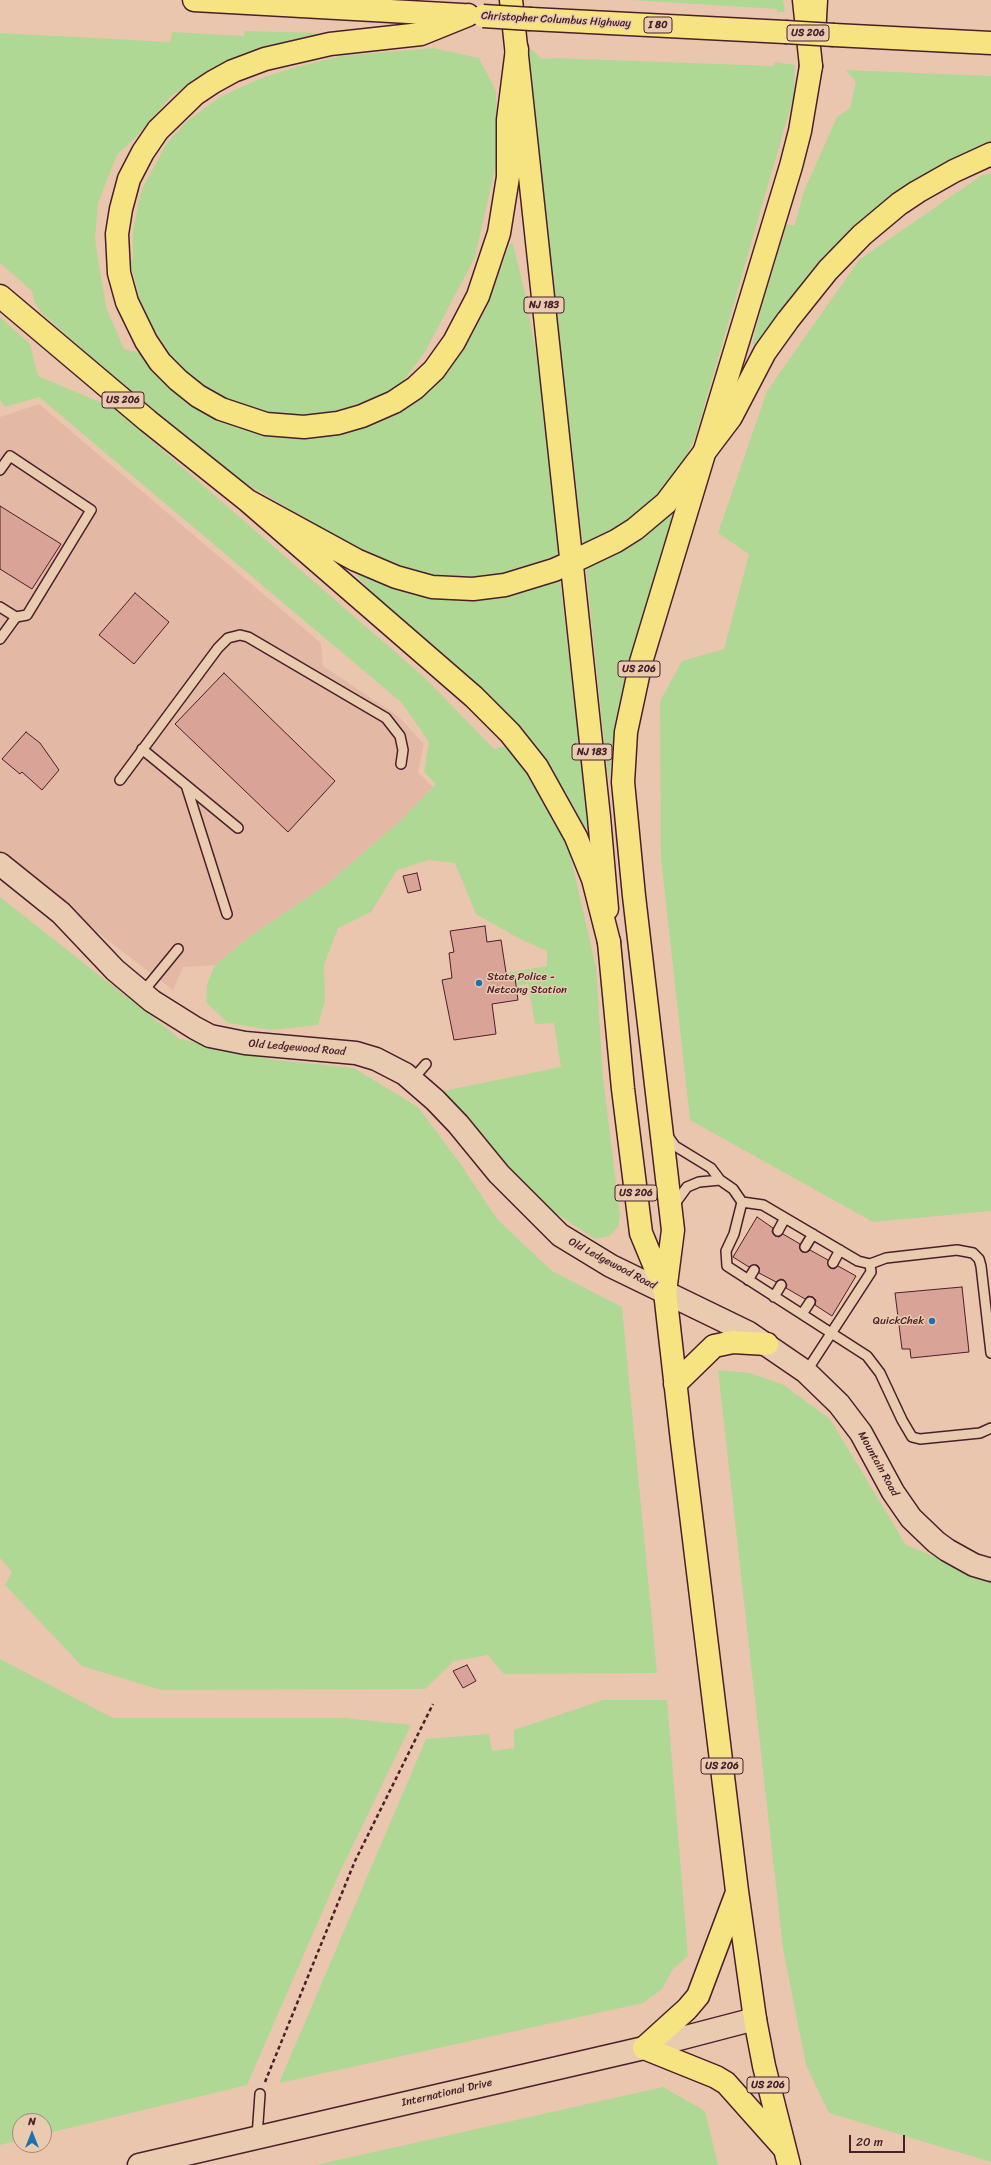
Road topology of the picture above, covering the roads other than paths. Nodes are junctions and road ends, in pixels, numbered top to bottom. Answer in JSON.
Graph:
{"nodes":[{"id":1,"x":194,"y":0,"type":"edge"},
{"id":2,"x":511,"y":0,"type":"edge"},
{"id":3,"x":804,"y":0,"type":"edge"},
{"id":4,"x":816,"y":0,"type":"edge"},
{"id":5,"x":475,"y":16,"type":"junction"},
{"id":6,"x":991,"y":43,"type":"edge"},
{"id":7,"x":517,"y":49,"type":"junction"},
{"id":8,"x":811,"y":66,"type":"junction"},
{"id":9,"x":991,"y":154,"type":"edge"},
{"id":10,"x":0,"y":296,"type":"edge"},
{"id":11,"x":704,"y":454,"type":"junction"},
{"id":12,"x":0,"y":470,"type":"edge"},
{"id":13,"x":248,"y":501,"type":"junction"},
{"id":14,"x":572,"y":562,"type":"junction"},
{"id":15,"x":0,"y":607,"type":"edge"},
{"id":16,"x":16,"y":617,"type":"junction"},
{"id":17,"x":0,"y":639,"type":"edge"},
{"id":18,"x":142,"y":749,"type":"junction"},
{"id":19,"x":401,"y":764,"type":"dead end"},
{"id":20,"x":120,"y":780,"type":"dead end"},
{"id":21,"x":186,"y":785,"type":"junction"},
{"id":22,"x":238,"y":828,"type":"dead end"},
{"id":23,"x":0,"y":864,"type":"edge"},
{"id":24,"x":227,"y":914,"type":"dead end"},
{"id":25,"x":609,"y":942,"type":"junction"},
{"id":26,"x":178,"y":949,"type":"dead end"},
{"id":27,"x":142,"y":992,"type":"junction"},
{"id":28,"x":426,"y":1064,"type":"dead end"},
{"id":29,"x":412,"y":1080,"type":"junction"},
{"id":30,"x":660,"y":1118,"type":"junction"},
{"id":31,"x":720,"y":1180,"type":"junction"},
{"id":32,"x":742,"y":1202,"type":"junction"},
{"id":33,"x":671,"y":1209,"type":"junction"},
{"id":34,"x":785,"y":1218,"type":"junction"},
{"id":35,"x":778,"y":1231,"type":"dead end"},
{"id":36,"x":813,"y":1234,"type":"junction"},
{"id":37,"x":805,"y":1247,"type":"dead end"},
{"id":38,"x":840,"y":1250,"type":"junction"},
{"id":39,"x":832,"y":1263,"type":"dead end"},
{"id":40,"x":870,"y":1264,"type":"junction"},
{"id":41,"x":754,"y":1270,"type":"dead end"},
{"id":42,"x":748,"y":1280,"type":"junction"},
{"id":43,"x":781,"y":1285,"type":"dead end"},
{"id":44,"x":665,"y":1292,"type":"junction"},
{"id":45,"x":774,"y":1297,"type":"junction"},
{"id":46,"x":810,"y":1302,"type":"dead end"},
{"id":47,"x":802,"y":1314,"type":"junction"},
{"id":48,"x":832,"y":1332,"type":"junction"},
{"id":49,"x":767,"y":1344,"type":"junction"},
{"id":50,"x":991,"y":1353,"type":"edge"},
{"id":51,"x":806,"y":1372,"type":"junction"},
{"id":52,"x":675,"y":1384,"type":"junction"},
{"id":53,"x":991,"y":1428,"type":"edge"},
{"id":54,"x":991,"y":1570,"type":"edge"},
{"id":55,"x":737,"y":1891,"type":"junction"},
{"id":56,"x":755,"y":2020,"type":"junction"},
{"id":57,"x":644,"y":2048,"type":"junction"},
{"id":58,"x":260,"y":2094,"type":"road end"},
{"id":59,"x":257,"y":2137,"type":"junction"},
{"id":60,"x":787,"y":2157,"type":"edge"},
{"id":61,"x":138,"y":2165,"type":"edge"}],
"edges":[{"from":1,"to":5,"type":"main road","name":"Christopher Columbus Highway","number":"I 80"},
{"from":2,"to":7,"type":"main road","number":"NJ 183"},
{"from":3,"to":8,"type":"main road","number":"US 206"},
{"from":4,"to":8,"type":"main road"},
{"from":5,"to":6,"type":"main road","name":"Christopher Columbus Highway","number":"I 80","bridge":true},
{"from":5,"to":7,"type":"main road"},
{"from":7,"to":14,"type":"main road","number":"NJ 183"},
{"from":8,"to":11,"type":"main road","number":"US 206"},
{"from":9,"to":11,"type":"main road"},
{"from":10,"to":13,"type":"main road","number":"US 206"},
{"from":11,"to":14,"type":"main road"},
{"from":11,"to":30,"type":"main road","number":"US 206"},
{"from":12,"to":16,"type":"lane"},
{"from":13,"to":14,"type":"main road"},
{"from":13,"to":25,"type":"main road","number":"US 206"},
{"from":14,"to":25,"type":"main road","number":"NJ 183"},
{"from":15,"to":16,"type":"lane"},
{"from":16,"to":17,"type":"lane"},
{"from":18,"to":19,"type":"lane"},
{"from":18,"to":20,"type":"lane"},
{"from":18,"to":21,"type":"lane"},
{"from":21,"to":22,"type":"lane"},
{"from":21,"to":24,"type":"lane"},
{"from":23,"to":27,"type":"street","name":"Old Ledgewood Road"},
{"from":25,"to":44,"type":"main road","number":"US 206"},
{"from":26,"to":27,"type":"lane"},
{"from":27,"to":29,"type":"street","name":"Old Ledgewood Road"},
{"from":28,"to":29,"type":"lane"},
{"from":29,"to":44,"type":"street","name":"Old Ledgewood Road"},
{"from":30,"to":31,"type":"lane"},
{"from":30,"to":33,"type":"main road","number":"US 206"},
{"from":31,"to":32,"type":"lane"},
{"from":31,"to":33,"type":"lane"},
{"from":32,"to":34,"type":"lane"},
{"from":32,"to":42,"type":"lane"},
{"from":33,"to":44,"type":"main road","number":"US 206"},
{"from":34,"to":35,"type":"lane"},
{"from":34,"to":36,"type":"lane"},
{"from":36,"to":37,"type":"lane"},
{"from":36,"to":38,"type":"lane"},
{"from":38,"to":39,"type":"lane"},
{"from":38,"to":40,"type":"lane"},
{"from":40,"to":48,"type":"lane"},
{"from":40,"to":50,"type":"lane"},
{"from":41,"to":42,"type":"lane"},
{"from":42,"to":45,"type":"lane"},
{"from":43,"to":45,"type":"lane"},
{"from":44,"to":49,"type":"street","name":"Mountain Road"},
{"from":44,"to":52,"type":"main road","number":"US 206"},
{"from":45,"to":47,"type":"lane"},
{"from":46,"to":47,"type":"lane"},
{"from":47,"to":48,"type":"lane"},
{"from":48,"to":51,"type":"lane"},
{"from":48,"to":53,"type":"lane"},
{"from":49,"to":51,"type":"street","name":"Mountain Road"},
{"from":49,"to":52,"type":"main road"},
{"from":51,"to":54,"type":"street","name":"Mountain Road"},
{"from":52,"to":55,"type":"main road","number":"US 206"},
{"from":55,"to":56,"type":"main road","number":"US 206"},
{"from":55,"to":57,"type":"main road"},
{"from":56,"to":57,"type":"street","name":"International Drive"},
{"from":56,"to":60,"type":"main road","number":"US 206"},
{"from":57,"to":59,"type":"street","name":"International Drive"},
{"from":57,"to":60,"type":"main road"},
{"from":58,"to":59,"type":"lane"},
{"from":59,"to":61,"type":"street","name":"International Drive"}]}
